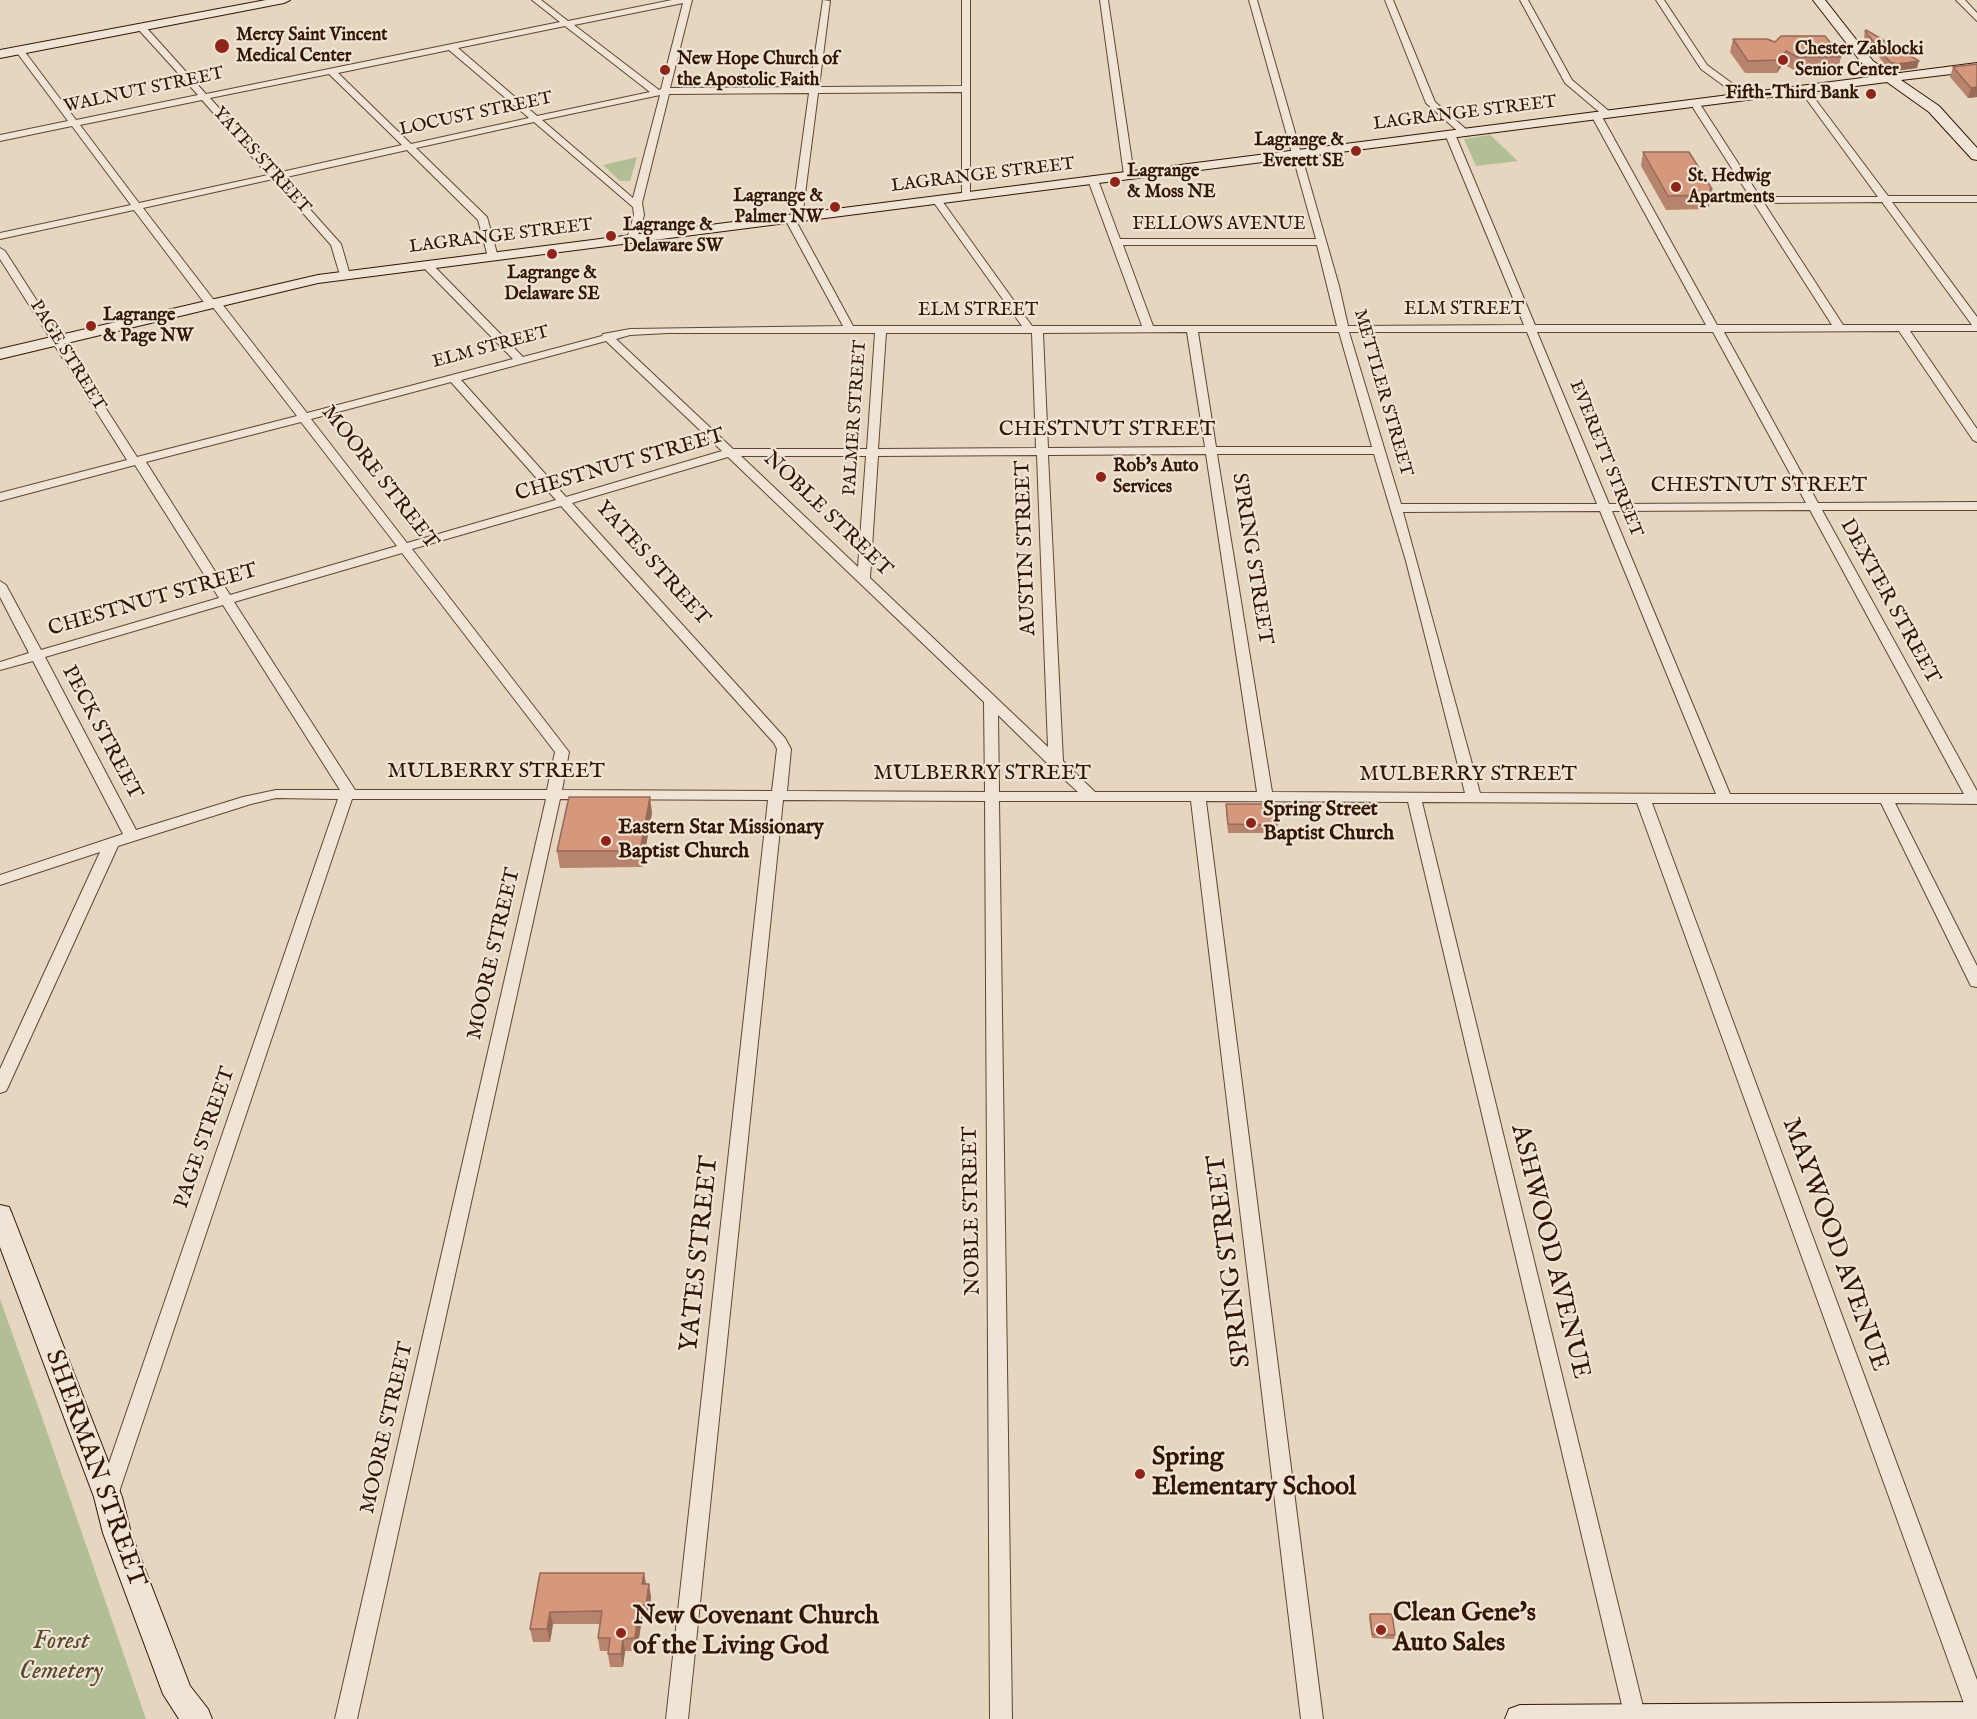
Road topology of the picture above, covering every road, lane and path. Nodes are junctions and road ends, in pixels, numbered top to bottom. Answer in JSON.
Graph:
{"nodes":[{"id":1,"x":284,"y":0,"type":"edge"},
{"id":2,"x":536,"y":0,"type":"edge"},
{"id":3,"x":686,"y":0,"type":"edge"},
{"id":4,"x":966,"y":0,"type":"edge"},
{"id":5,"x":1104,"y":0,"type":"edge"},
{"id":6,"x":1253,"y":0,"type":"edge"},
{"id":7,"x":1389,"y":0,"type":"edge"},
{"id":8,"x":1524,"y":0,"type":"edge"},
{"id":9,"x":1660,"y":0,"type":"edge"},
{"id":10,"x":1819,"y":0,"type":"edge"},
{"id":11,"x":1960,"y":0,"type":"edge"},
{"id":12,"x":826,"y":1,"type":"edge"},
{"id":13,"x":1977,"y":18,"type":"edge"},
{"id":14,"x":568,"y":23,"type":"junction"},
{"id":15,"x":141,"y":27,"type":"junction"},
{"id":16,"x":451,"y":46,"type":"junction"},
{"id":17,"x":19,"y":50,"type":"junction"},
{"id":18,"x":0,"y":54,"type":"edge"},
{"id":19,"x":1977,"y":67,"type":"edge"},
{"id":20,"x":331,"y":71,"type":"junction"},
{"id":21,"x":1921,"y":74,"type":"junction"},
{"id":22,"x":1890,"y":78,"type":"junction"},
{"id":23,"x":966,"y":89,"type":"junction"},
{"id":24,"x":1803,"y":89,"type":"junction"},
{"id":25,"x":813,"y":90,"type":"junction"},
{"id":26,"x":661,"y":92,"type":"junction"},
{"id":27,"x":202,"y":96,"type":"junction"},
{"id":28,"x":1745,"y":97,"type":"junction"},
{"id":29,"x":1695,"y":103,"type":"junction"},
{"id":30,"x":1602,"y":114,"type":"junction"},
{"id":31,"x":534,"y":118,"type":"junction"},
{"id":32,"x":74,"y":123,"type":"junction"},
{"id":33,"x":1953,"y":128,"type":"junction"},
{"id":34,"x":1457,"y":133,"type":"junction"},
{"id":35,"x":0,"y":138,"type":"edge"},
{"id":36,"x":409,"y":146,"type":"junction"},
{"id":37,"x":1296,"y":154,"type":"junction"},
{"id":38,"x":1977,"y":156,"type":"edge"},
{"id":39,"x":1129,"y":175,"type":"junction"},
{"id":40,"x":273,"y":176,"type":"junction"},
{"id":41,"x":1093,"y":180,"type":"junction"},
{"id":42,"x":967,"y":196,"type":"junction"},
{"id":43,"x":1977,"y":199,"type":"edge"},
{"id":44,"x":937,"y":200,"type":"junction"},
{"id":45,"x":1758,"y":200,"type":"junction"},
{"id":46,"x":1885,"y":200,"type":"junction"},
{"id":47,"x":138,"y":206,"type":"junction"},
{"id":48,"x":637,"y":206,"type":"junction"},
{"id":49,"x":793,"y":218,"type":"junction"},
{"id":50,"x":0,"y":236,"type":"edge"},
{"id":51,"x":632,"y":239,"type":"junction"},
{"id":52,"x":1116,"y":242,"type":"junction"},
{"id":53,"x":1321,"y":242,"type":"junction"},
{"id":54,"x":0,"y":250,"type":"edge"},
{"id":55,"x":493,"y":257,"type":"junction"},
{"id":56,"x":427,"y":265,"type":"junction"},
{"id":57,"x":345,"y":275,"type":"junction"},
{"id":58,"x":213,"y":303,"type":"junction"},
{"id":59,"x":1977,"y":326,"type":"edge"},
{"id":60,"x":1839,"y":327,"type":"junction"},
{"id":61,"x":1530,"y":328,"type":"junction"},
{"id":62,"x":1902,"y":328,"type":"junction"},
{"id":63,"x":881,"y":329,"type":"junction"},
{"id":64,"x":1033,"y":329,"type":"junction"},
{"id":65,"x":1149,"y":329,"type":"junction"},
{"id":66,"x":1192,"y":329,"type":"junction"},
{"id":67,"x":1343,"y":329,"type":"junction"},
{"id":68,"x":1715,"y":329,"type":"junction"},
{"id":69,"x":850,"y":330,"type":"junction"},
{"id":70,"x":607,"y":336,"type":"junction"},
{"id":71,"x":56,"y":340,"type":"junction"},
{"id":72,"x":0,"y":354,"type":"edge"},
{"id":73,"x":519,"y":359,"type":"junction"},
{"id":74,"x":453,"y":377,"type":"junction"},
{"id":75,"x":303,"y":416,"type":"junction"},
{"id":76,"x":1977,"y":438,"type":"edge"},
{"id":77,"x":1380,"y":450,"type":"junction"},
{"id":78,"x":1042,"y":451,"type":"junction"},
{"id":79,"x":1211,"y":451,"type":"junction"},
{"id":80,"x":872,"y":452,"type":"junction"},
{"id":81,"x":729,"y":453,"type":"junction"},
{"id":82,"x":136,"y":461,"type":"junction"},
{"id":83,"x":0,"y":497,"type":"edge"},
{"id":84,"x":565,"y":501,"type":"junction"},
{"id":85,"x":1815,"y":506,"type":"junction"},
{"id":86,"x":1977,"y":506,"type":"edge"},
{"id":87,"x":1605,"y":507,"type":"junction"},
{"id":88,"x":1397,"y":508,"type":"junction"},
{"id":89,"x":405,"y":549,"type":"junction"},
{"id":90,"x":863,"y":581,"type":"junction"},
{"id":91,"x":0,"y":585,"type":"edge"},
{"id":92,"x":228,"y":601,"type":"junction"},
{"id":93,"x":37,"y":655,"type":"junction"},
{"id":94,"x":0,"y":666,"type":"edge"},
{"id":95,"x":991,"y":702,"type":"junction"},
{"id":96,"x":1056,"y":764,"type":"junction"},
{"id":97,"x":348,"y":794,"type":"junction"},
{"id":98,"x":554,"y":794,"type":"junction"},
{"id":99,"x":778,"y":795,"type":"junction"},
{"id":100,"x":991,"y":795,"type":"junction"},
{"id":101,"x":1091,"y":796,"type":"junction"},
{"id":102,"x":1198,"y":797,"type":"junction"},
{"id":103,"x":1265,"y":797,"type":"junction"},
{"id":104,"x":1414,"y":797,"type":"junction"},
{"id":105,"x":1474,"y":798,"type":"junction"},
{"id":106,"x":1643,"y":798,"type":"junction"},
{"id":107,"x":1725,"y":798,"type":"junction"},
{"id":108,"x":1886,"y":798,"type":"junction"},
{"id":109,"x":1976,"y":799,"type":"edge"},
{"id":110,"x":132,"y":836,"type":"junction"},
{"id":111,"x":112,"y":842,"type":"junction"},
{"id":112,"x":0,"y":880,"type":"edge"},
{"id":113,"x":1977,"y":982,"type":"edge"},
{"id":114,"x":0,"y":1087,"type":"edge"},
{"id":115,"x":0,"y":1214,"type":"edge"},
{"id":116,"x":108,"y":1497,"type":"junction"},
{"id":117,"x":1977,"y":1709,"type":"edge"},
{"id":118,"x":1977,"y":1716,"type":"edge"},
{"id":119,"x":1636,"y":1718,"type":"edge"},
{"id":120,"x":1728,"y":1718,"type":"edge"},
{"id":121,"x":197,"y":1719,"type":"edge"},
{"id":122,"x":346,"y":1719,"type":"edge"},
{"id":123,"x":677,"y":1719,"type":"edge"},
{"id":124,"x":1001,"y":1719,"type":"edge"},
{"id":125,"x":1312,"y":1719,"type":"edge"},
{"id":126,"x":1520,"y":1719,"type":"edge"}],
"edges":[{"from":1,"to":15,"type":"main road"},
{"from":2,"to":14,"type":"street"},
{"from":3,"to":14,"type":"street","name":"WALNUT STREET"},
{"from":3,"to":26,"type":"street"},
{"from":4,"to":23,"type":"street"},
{"from":5,"to":39,"type":"street"},
{"from":6,"to":37,"type":"street","name":"METTLER STREET"},
{"from":7,"to":34,"type":"street","name":"EVERETT STREET"},
{"from":8,"to":30,"type":"street","name":"DEXTER STREET"},
{"from":9,"to":28,"type":"street"},
{"from":10,"to":22,"type":"main road"},
{"from":11,"to":13,"type":"street"},
{"from":12,"to":25,"type":"street"},
{"from":14,"to":16,"type":"street","name":"WALNUT STREET"},
{"from":14,"to":26,"type":"street"},
{"from":15,"to":17,"type":"main road"},
{"from":15,"to":27,"type":"street","name":"YATES STREET"},
{"from":16,"to":20,"type":"street","name":"WALNUT STREET"},
{"from":16,"to":31,"type":"street"},
{"from":17,"to":18,"type":"main road"},
{"from":17,"to":32,"type":"street","name":"MOORE STREET"},
{"from":19,"to":21,"type":"main road","name":"LAGRANGE STREET"},
{"from":20,"to":27,"type":"street","name":"WALNUT STREET"},
{"from":20,"to":36,"type":"street"},
{"from":21,"to":22,"type":"main road","name":"LAGRANGE STREET"},
{"from":21,"to":33,"type":"main road"},
{"from":22,"to":24,"type":"main road","name":"LAGRANGE STREET"},
{"from":22,"to":33,"type":"main road"},
{"from":23,"to":25,"type":"street","name":"LOCUST STREET"},
{"from":23,"to":42,"type":"street"},
{"from":24,"to":28,"type":"main road","name":"LAGRANGE STREET"},
{"from":24,"to":46,"type":"street"},
{"from":25,"to":26,"type":"street","name":"LOCUST STREET"},
{"from":25,"to":49,"type":"street"},
{"from":26,"to":31,"type":"street","name":"LOCUST STREET"},
{"from":26,"to":48,"type":"street"},
{"from":27,"to":32,"type":"street","name":"WALNUT STREET"},
{"from":27,"to":40,"type":"street","name":"YATES STREET"},
{"from":28,"to":29,"type":"main road","name":"LAGRANGE STREET"},
{"from":29,"to":30,"type":"main road","name":"LAGRANGE STREET"},
{"from":29,"to":45,"type":"street"},
{"from":30,"to":34,"type":"main road","name":"LAGRANGE STREET"},
{"from":30,"to":68,"type":"street","name":"DEXTER STREET"},
{"from":31,"to":36,"type":"street","name":"LOCUST STREET"},
{"from":31,"to":48,"type":"street"},
{"from":32,"to":35,"type":"street","name":"WALNUT STREET"},
{"from":32,"to":47,"type":"street","name":"MOORE STREET"},
{"from":33,"to":38,"type":"main road"},
{"from":34,"to":37,"type":"main road","name":"LAGRANGE STREET"},
{"from":34,"to":61,"type":"street","name":"EVERETT STREET"},
{"from":36,"to":40,"type":"street","name":"LOCUST STREET"},
{"from":36,"to":55,"type":"street"},
{"from":37,"to":39,"type":"main road","name":"LAGRANGE STREET"},
{"from":37,"to":53,"type":"street","name":"METTLER STREET"},
{"from":39,"to":41,"type":"main road","name":"LAGRANGE STREET"},
{"from":40,"to":47,"type":"street","name":"LOCUST STREET"},
{"from":40,"to":57,"type":"street","name":"YATES STREET"},
{"from":41,"to":42,"type":"main road","name":"LAGRANGE STREET"},
{"from":41,"to":52,"type":"street"},
{"from":42,"to":44,"type":"main road","name":"LAGRANGE STREET"},
{"from":43,"to":46,"type":"street"},
{"from":44,"to":49,"type":"main road","name":"LAGRANGE STREET"},
{"from":44,"to":64,"type":"street"},
{"from":45,"to":46,"type":"street"},
{"from":45,"to":60,"type":"street"},
{"from":46,"to":59,"type":"street"},
{"from":47,"to":50,"type":"street","name":"LOCUST STREET"},
{"from":47,"to":58,"type":"street","name":"MOORE STREET"},
{"from":48,"to":51,"type":"street"},
{"from":49,"to":51,"type":"main road","name":"LAGRANGE STREET"},
{"from":49,"to":69,"type":"street","name":"PALMER STREET"},
{"from":51,"to":55,"type":"main road","name":"LAGRANGE STREET"},
{"from":52,"to":53,"type":"street","name":"FELLOWS AVENUE"},
{"from":52,"to":65,"type":"street"},
{"from":53,"to":67,"type":"street","name":"METTLER STREET"},
{"from":54,"to":71,"type":"street","name":"PAGE STREET"},
{"from":55,"to":56,"type":"main road","name":"LAGRANGE STREET"},
{"from":56,"to":57,"type":"main road","name":"LAGRANGE STREET"},
{"from":56,"to":73,"type":"street"},
{"from":57,"to":58,"type":"main road","name":"LAGRANGE STREET"},
{"from":58,"to":71,"type":"main road","name":"LAGRANGE STREET"},
{"from":58,"to":75,"type":"street","name":"MOORE STREET"},
{"from":59,"to":62,"type":"street","name":"ELM STREET"},
{"from":60,"to":62,"type":"street","name":"ELM STREET"},
{"from":60,"to":68,"type":"street","name":"ELM STREET"},
{"from":61,"to":67,"type":"street","name":"ELM STREET"},
{"from":61,"to":68,"type":"street","name":"ELM STREET"},
{"from":61,"to":87,"type":"street","name":"EVERETT STREET"},
{"from":62,"to":76,"type":"street"},
{"from":63,"to":64,"type":"street","name":"ELM STREET"},
{"from":63,"to":69,"type":"street","name":"ELM STREET"},
{"from":63,"to":80,"type":"street","name":"PALMER STREET"},
{"from":64,"to":65,"type":"street","name":"ELM STREET"},
{"from":64,"to":78,"type":"street","name":"AUSTIN STREET"},
{"from":65,"to":66,"type":"street","name":"ELM STREET"},
{"from":66,"to":67,"type":"street","name":"ELM STREET"},
{"from":66,"to":79,"type":"street","name":"SPRING STREET"},
{"from":67,"to":77,"type":"street","name":"METTLER STREET"},
{"from":68,"to":85,"type":"street","name":"DEXTER STREET"},
{"from":69,"to":70,"type":"street","name":"ELM STREET"},
{"from":70,"to":73,"type":"street","name":"ELM STREET"},
{"from":70,"to":81,"type":"street","name":"NOBLE STREET"},
{"from":71,"to":72,"type":"main road","name":"LAGRANGE STREET"},
{"from":71,"to":82,"type":"street","name":"PAGE STREET"},
{"from":73,"to":74,"type":"street","name":"ELM STREET"},
{"from":74,"to":75,"type":"street","name":"ELM STREET"},
{"from":74,"to":84,"type":"street","name":"YATES STREET"},
{"from":75,"to":82,"type":"street","name":"ELM STREET"},
{"from":75,"to":89,"type":"street","name":"MOORE STREET"},
{"from":77,"to":79,"type":"street","name":"CHESTNUT STREET"},
{"from":77,"to":88,"type":"street","name":"METTLER STREET"},
{"from":78,"to":79,"type":"street","name":"CHESTNUT STREET"},
{"from":78,"to":80,"type":"street","name":"CHESTNUT STREET"},
{"from":78,"to":96,"type":"street","name":"AUSTIN STREET"},
{"from":79,"to":103,"type":"street","name":"SPRING STREET"},
{"from":80,"to":81,"type":"street","name":"CHESTNUT STREET"},
{"from":80,"to":90,"type":"street","name":"PALMER STREET"},
{"from":81,"to":84,"type":"street","name":"CHESTNUT STREET"},
{"from":81,"to":90,"type":"street","name":"NOBLE STREET"},
{"from":82,"to":83,"type":"street","name":"ELM STREET"},
{"from":82,"to":92,"type":"street","name":"PAGE STREET"},
{"from":84,"to":89,"type":"street","name":"CHESTNUT STREET"},
{"from":84,"to":99,"type":"street","name":"YATES STREET"},
{"from":85,"to":86,"type":"street","name":"CHESTNUT STREET"},
{"from":85,"to":87,"type":"street","name":"CHESTNUT STREET"},
{"from":85,"to":109,"type":"street","name":"DEXTER STREET"},
{"from":87,"to":88,"type":"street","name":"CHESTNUT STREET"},
{"from":87,"to":107,"type":"street","name":"EVERETT STREET"},
{"from":88,"to":105,"type":"street","name":"METTLER STREET"},
{"from":89,"to":92,"type":"street","name":"CHESTNUT STREET"},
{"from":89,"to":98,"type":"street","name":"MOORE STREET"},
{"from":90,"to":95,"type":"street","name":"NOBLE STREET"},
{"from":91,"to":93,"type":"street","name":"PECK STREET"},
{"from":92,"to":93,"type":"street","name":"CHESTNUT STREET"},
{"from":92,"to":97,"type":"street","name":"PAGE STREET"},
{"from":93,"to":94,"type":"street","name":"CHESTNUT STREET"},
{"from":93,"to":110,"type":"street","name":"PECK STREET"},
{"from":95,"to":96,"type":"street","name":"NOBLE STREET"},
{"from":95,"to":100,"type":"street","name":"NOBLE STREET"},
{"from":96,"to":101,"type":"street","name":"NOBLE STREET"},
{"from":97,"to":98,"type":"street","name":"MULBERRY STREET"},
{"from":97,"to":110,"type":"street","name":"MULBERRY STREET"},
{"from":97,"to":116,"type":"street","name":"PAGE STREET"},
{"from":98,"to":99,"type":"street","name":"MULBERRY STREET"},
{"from":98,"to":122,"type":"street","name":"MOORE STREET"},
{"from":99,"to":100,"type":"street","name":"MULBERRY STREET"},
{"from":99,"to":123,"type":"street","name":"YATES STREET"},
{"from":100,"to":101,"type":"street","name":"MULBERRY STREET"},
{"from":100,"to":124,"type":"street","name":"NOBLE STREET"},
{"from":101,"to":102,"type":"street","name":"MULBERRY STREET"},
{"from":102,"to":103,"type":"street","name":"MULBERRY STREET"},
{"from":102,"to":125,"type":"street","name":"SPRING STREET"},
{"from":103,"to":104,"type":"street","name":"MULBERRY STREET"},
{"from":104,"to":105,"type":"street","name":"MULBERRY STREET"},
{"from":104,"to":119,"type":"street","name":"ASHWOOD AVENUE"},
{"from":105,"to":106,"type":"street","name":"MULBERRY STREET"},
{"from":106,"to":107,"type":"street","name":"MULBERRY STREET"},
{"from":106,"to":117,"type":"street","name":"MAYWOOD AVENUE"},
{"from":107,"to":108,"type":"street","name":"MULBERRY STREET"},
{"from":108,"to":109,"type":"street","name":"MULBERRY STREET"},
{"from":108,"to":113,"type":"street"},
{"from":110,"to":111,"type":"street","name":"MULBERRY STREET"},
{"from":111,"to":112,"type":"street","name":"MULBERRY STREET"},
{"from":111,"to":114,"type":"street"},
{"from":115,"to":116,"type":"main road","name":"SHERMAN STREET"},
{"from":116,"to":121,"type":"main road","name":"SHERMAN STREET"},
{"from":118,"to":120,"type":"main road"},
{"from":119,"to":120,"type":"main road"},
{"from":119,"to":126,"type":"main road"}]}
